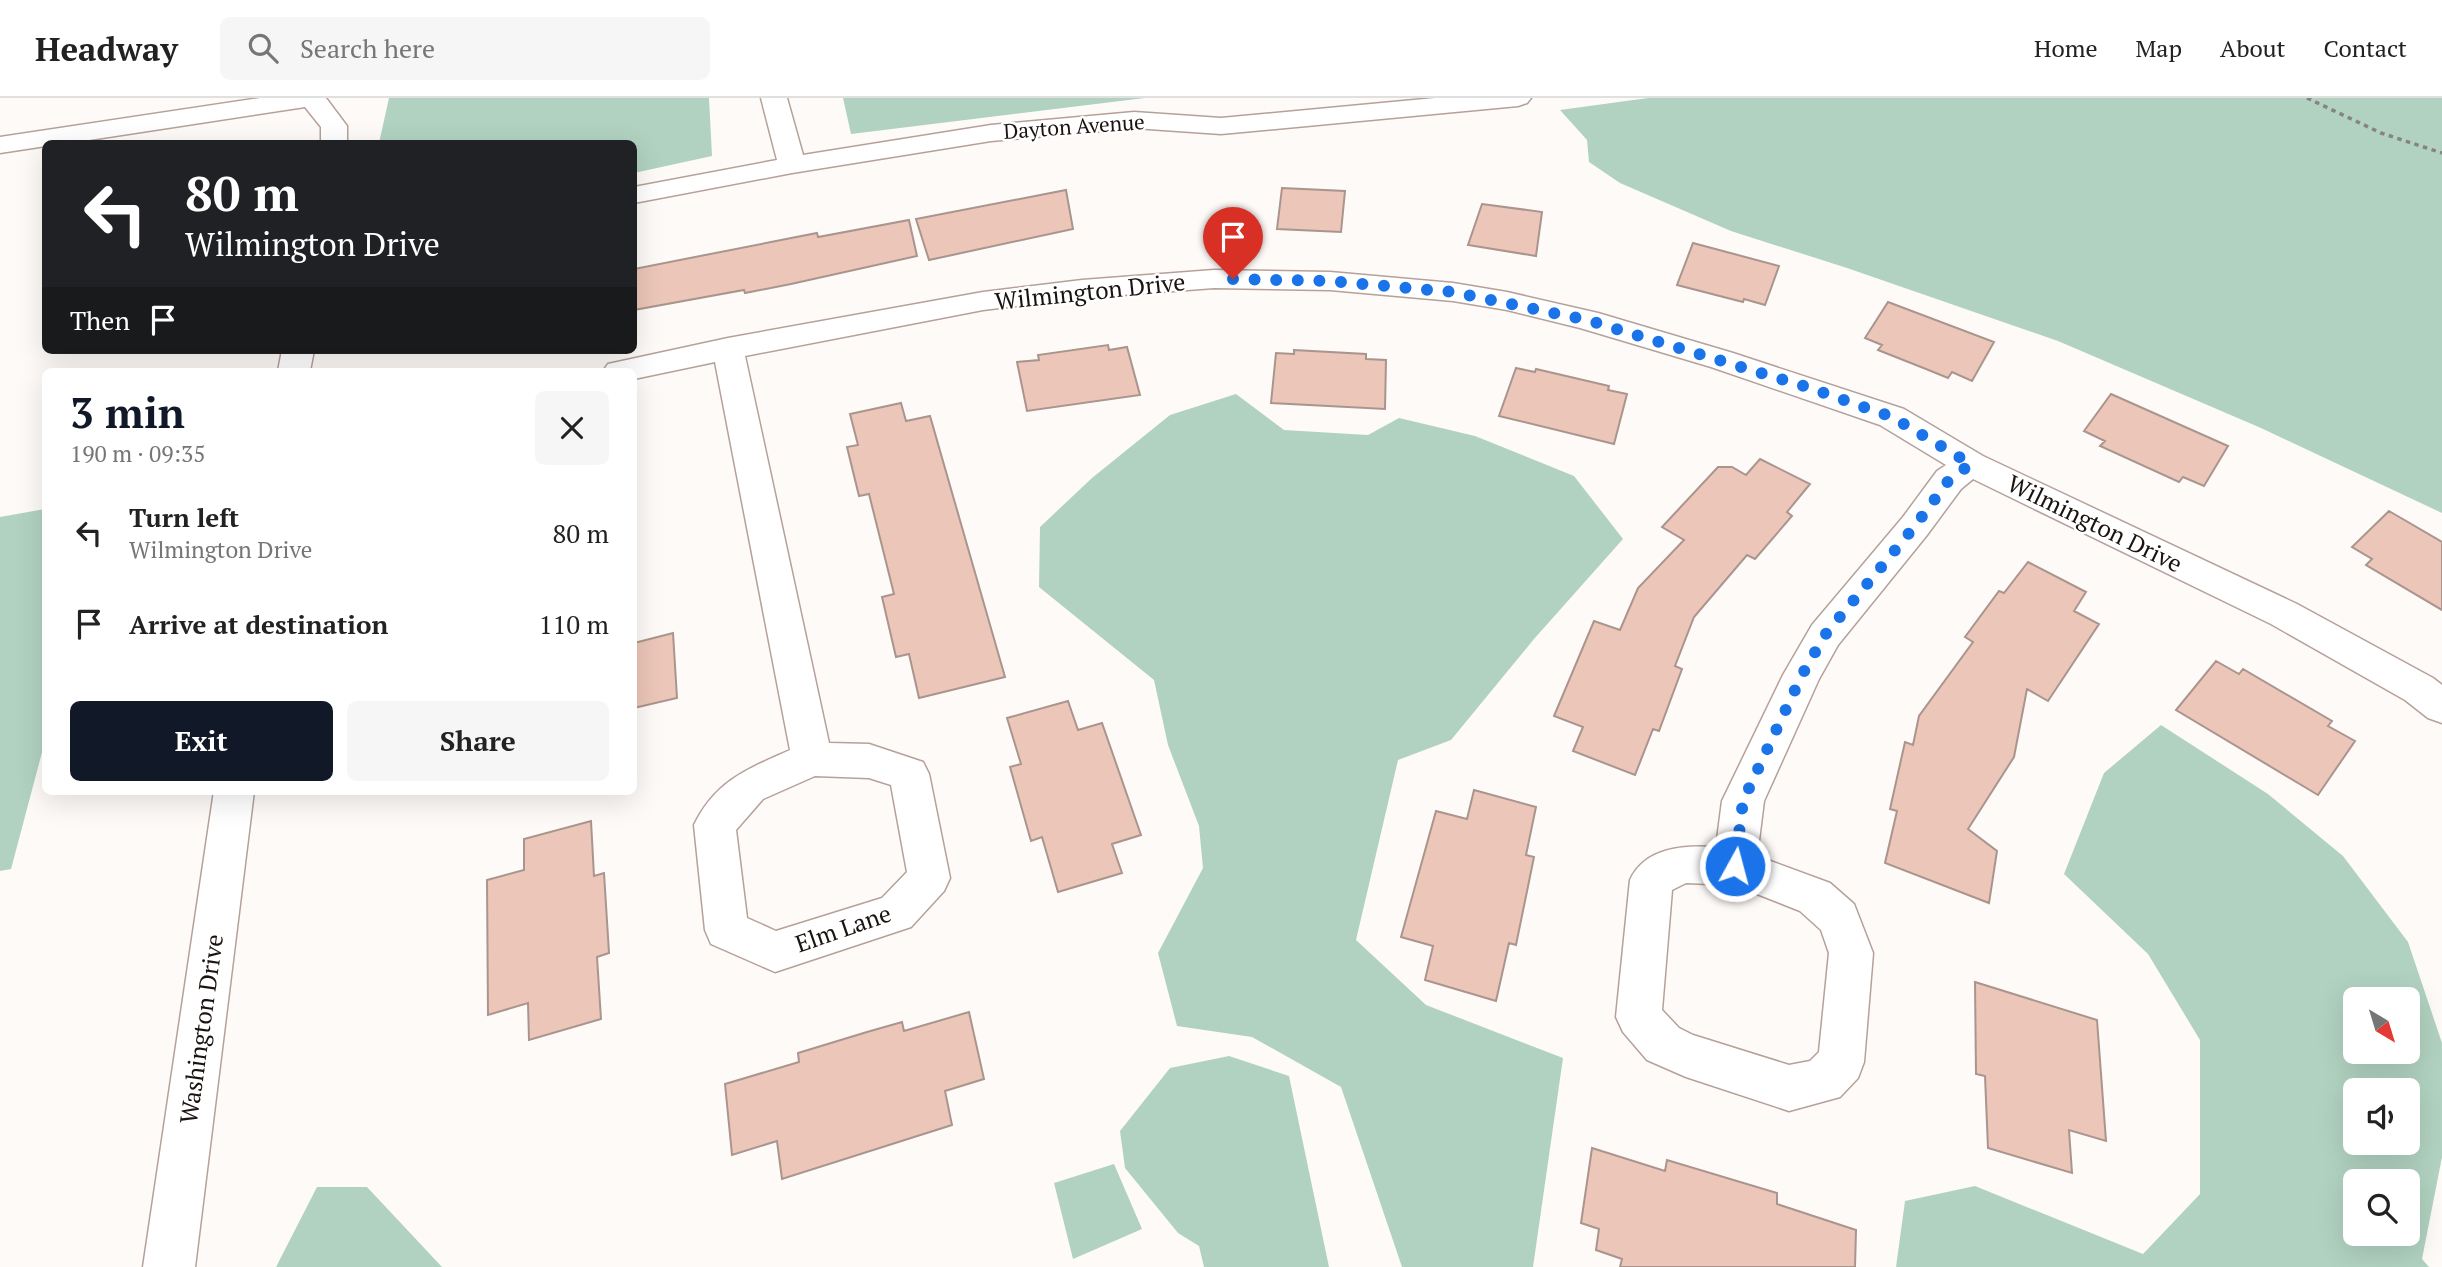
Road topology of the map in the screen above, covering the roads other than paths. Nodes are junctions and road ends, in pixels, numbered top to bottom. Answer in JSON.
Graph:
{"nodes":[{"id":1,"x":312,"y":98,"type":"edge"},
{"id":2,"x":774,"y":98,"type":"edge"},
{"id":3,"x":1518,"y":98,"type":"edge"},
{"id":4,"x":1299,"y":108,"type":"edge"},
{"id":5,"x":334,"y":140,"type":"edge"},
{"id":6,"x":0,"y":145,"type":"edge"},
{"id":7,"x":792,"y":165,"type":"junction"},
{"id":8,"x":637,"y":194,"type":"edge"},
{"id":9,"x":729,"y":348,"type":"junction"},
{"id":10,"x":634,"y":368,"type":"edge"},
{"id":11,"x":1971,"y":464,"type":"junction"},
{"id":12,"x":2442,"y":707,"type":"edge"},
{"id":13,"x":812,"y":759,"type":"junction"},
{"id":14,"x":233,"y":795,"type":"edge"},
{"id":15,"x":1735,"y":866,"type":"junction"},
{"id":16,"x":169,"y":1267,"type":"edge"}],
"edges":[{"from":1,"to":5,"type":"street"},
{"from":1,"to":6,"type":"street"},
{"from":2,"to":7,"type":"street"},
{"from":3,"to":4,"type":"street","name":"Dayton Avenue"},
{"from":4,"to":7,"type":"street","name":"Dayton Avenue"},
{"from":7,"to":8,"type":"street","name":"Dayton Avenue"},
{"from":9,"to":10,"type":"street","name":"Wilmington Drive"},
{"from":9,"to":11,"type":"street","name":"Wilmington Drive"},
{"from":9,"to":13,"type":"street"},
{"from":11,"to":12,"type":"street","name":"Wilmington Drive"},
{"from":11,"to":15,"type":"street"},
{"from":13,"to":13,"type":"street","name":"Elm Lane"},
{"from":14,"to":16,"type":"street","name":"Washington Drive"},
{"from":15,"to":15,"type":"street"}]}
